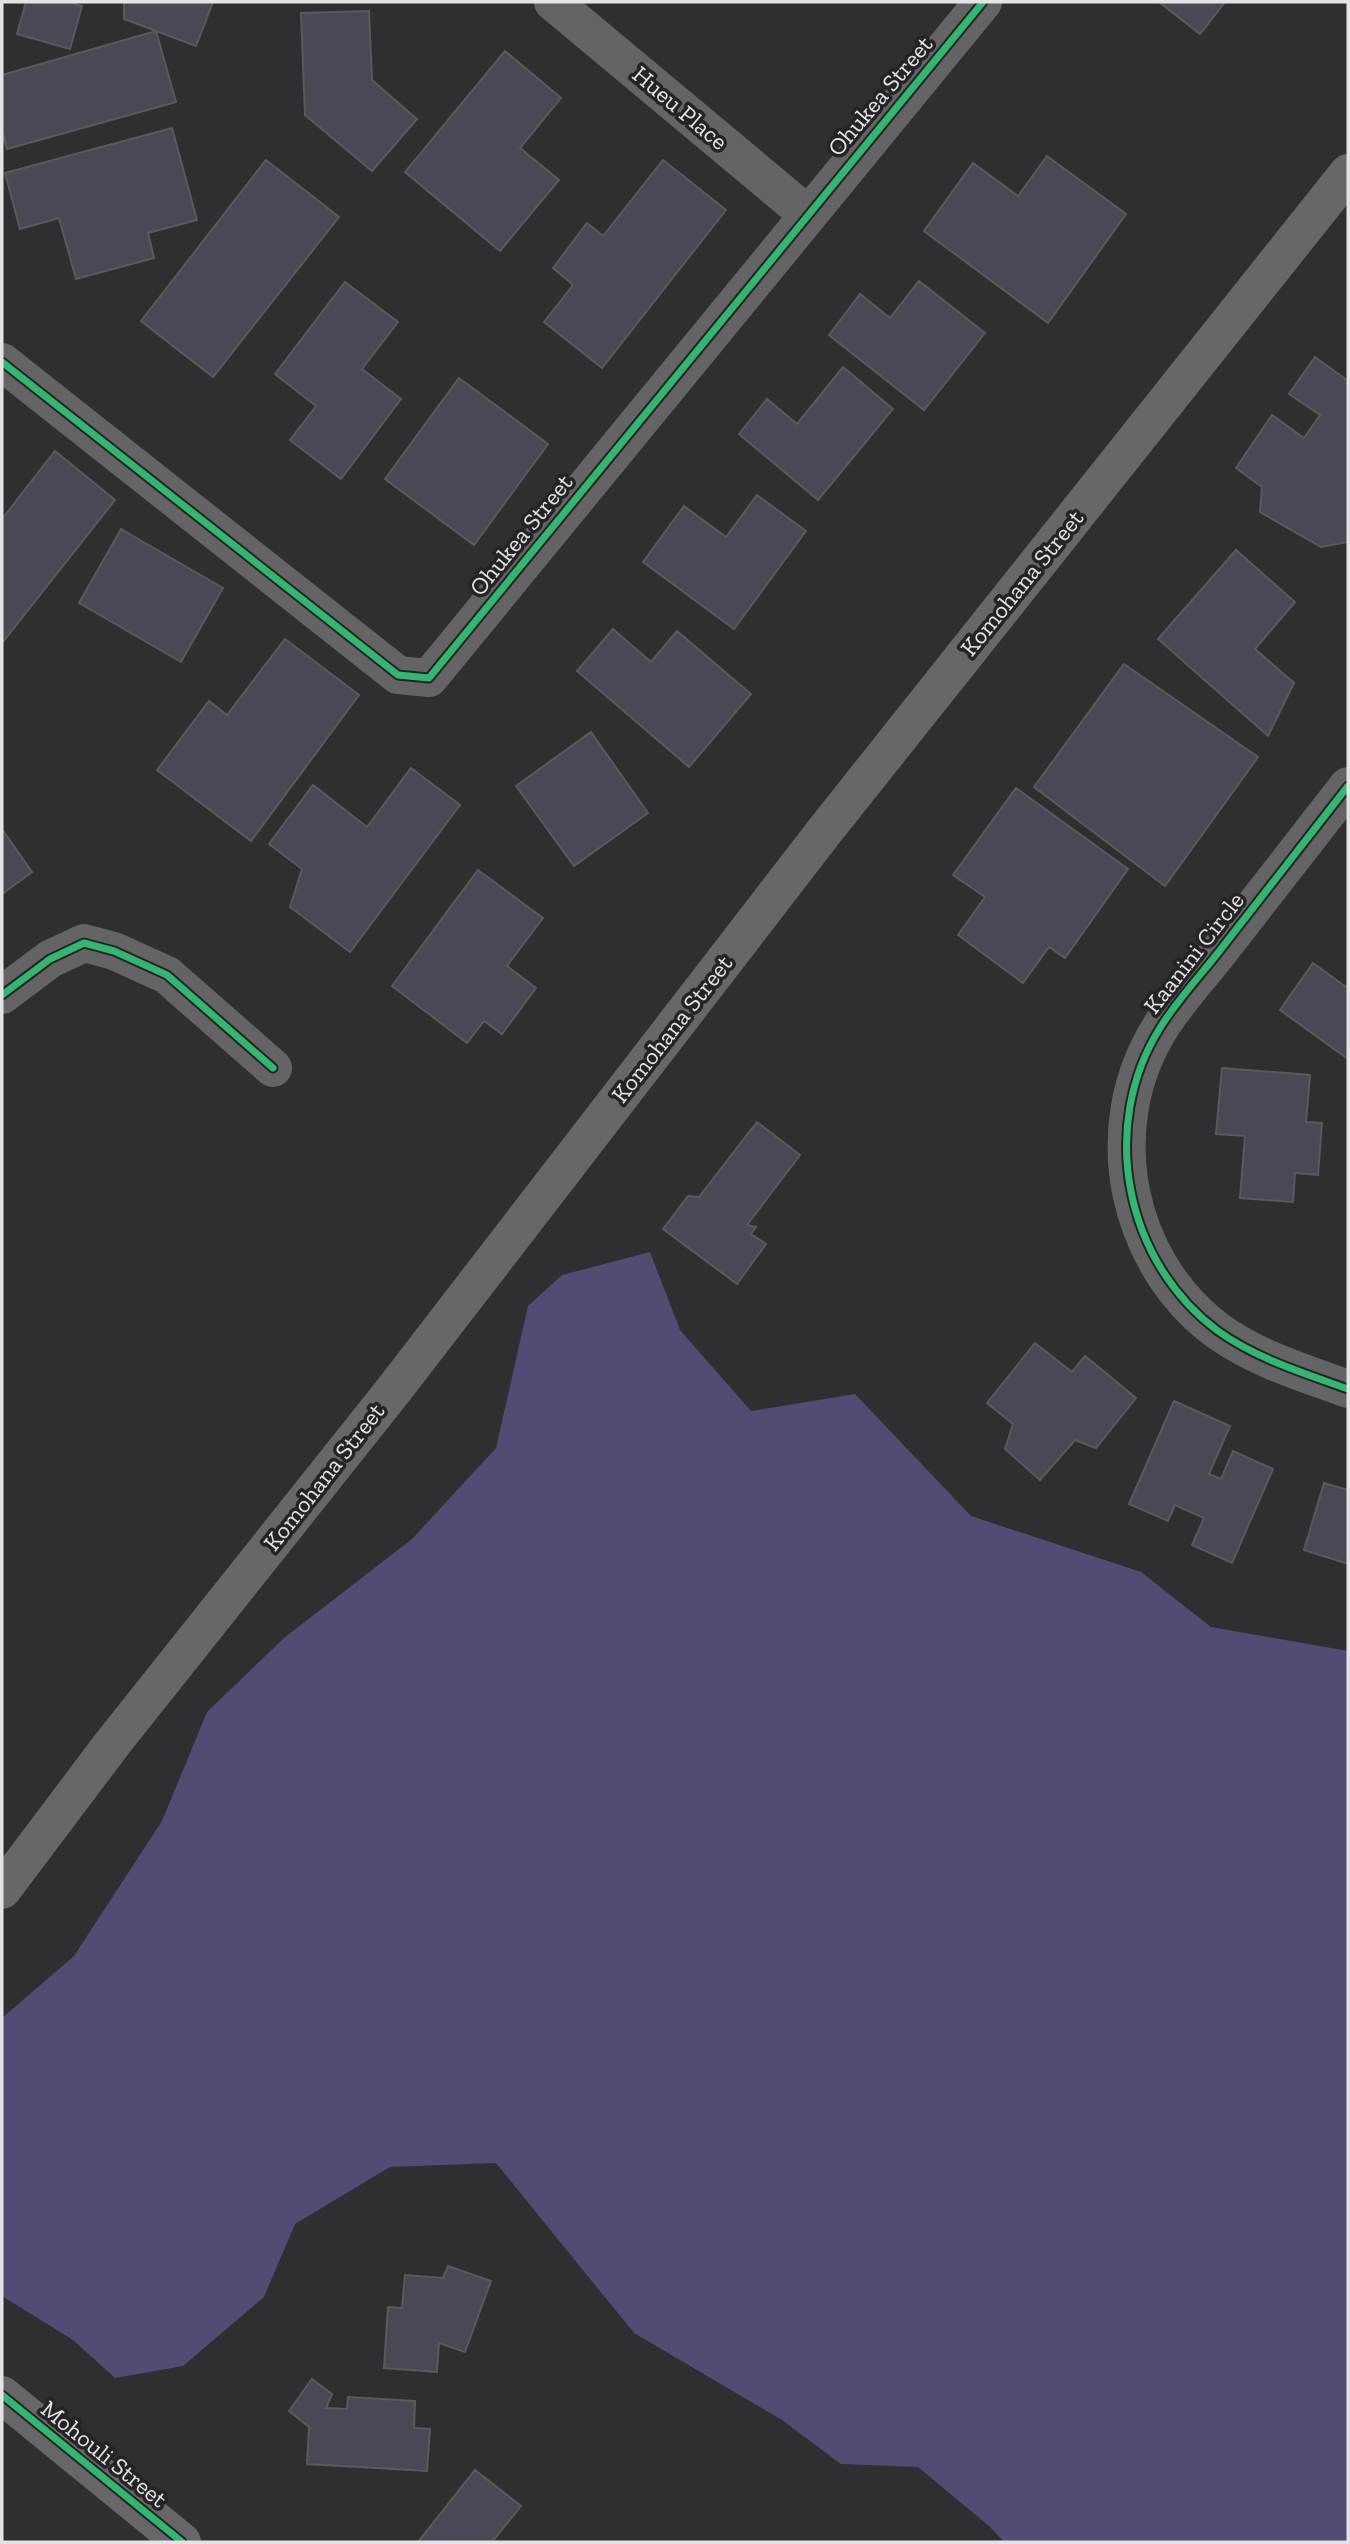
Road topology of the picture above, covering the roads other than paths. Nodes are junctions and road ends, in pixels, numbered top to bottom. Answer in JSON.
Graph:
{"nodes":[{"id":1,"x":553,"y":2,"type":"edge"},
{"id":2,"x":983,"y":2,"type":"edge"},
{"id":3,"x":1348,"y":173,"type":"edge"},
{"id":4,"x":807,"y":214,"type":"junction"},
{"id":5,"x":2,"y":362,"type":"edge"},
{"id":6,"x":1348,"y":786,"type":"edge"},
{"id":7,"x":2,"y":995,"type":"edge"},
{"id":8,"x":273,"y":1068,"type":"dead end"},
{"id":9,"x":1348,"y":1389,"type":"edge"},
{"id":10,"x":2,"y":1890,"type":"edge"},
{"id":11,"x":2,"y":2396,"type":"edge"},
{"id":12,"x":182,"y":2542,"type":"edge"}],
"edges":[{"from":1,"to":4,"type":"street","name":"Hueu Place"},
{"from":2,"to":4,"type":"street","name":"Ohukea Street"},
{"from":3,"to":10,"type":"main road","name":"Komohana Street"},
{"from":4,"to":5,"type":"street","name":"Ohukea Street"},
{"from":6,"to":9,"type":"street","name":"Kaanini Circle"},
{"from":7,"to":8,"type":"street"},
{"from":11,"to":12,"type":"main road","name":"Mohouli Street"}]}
